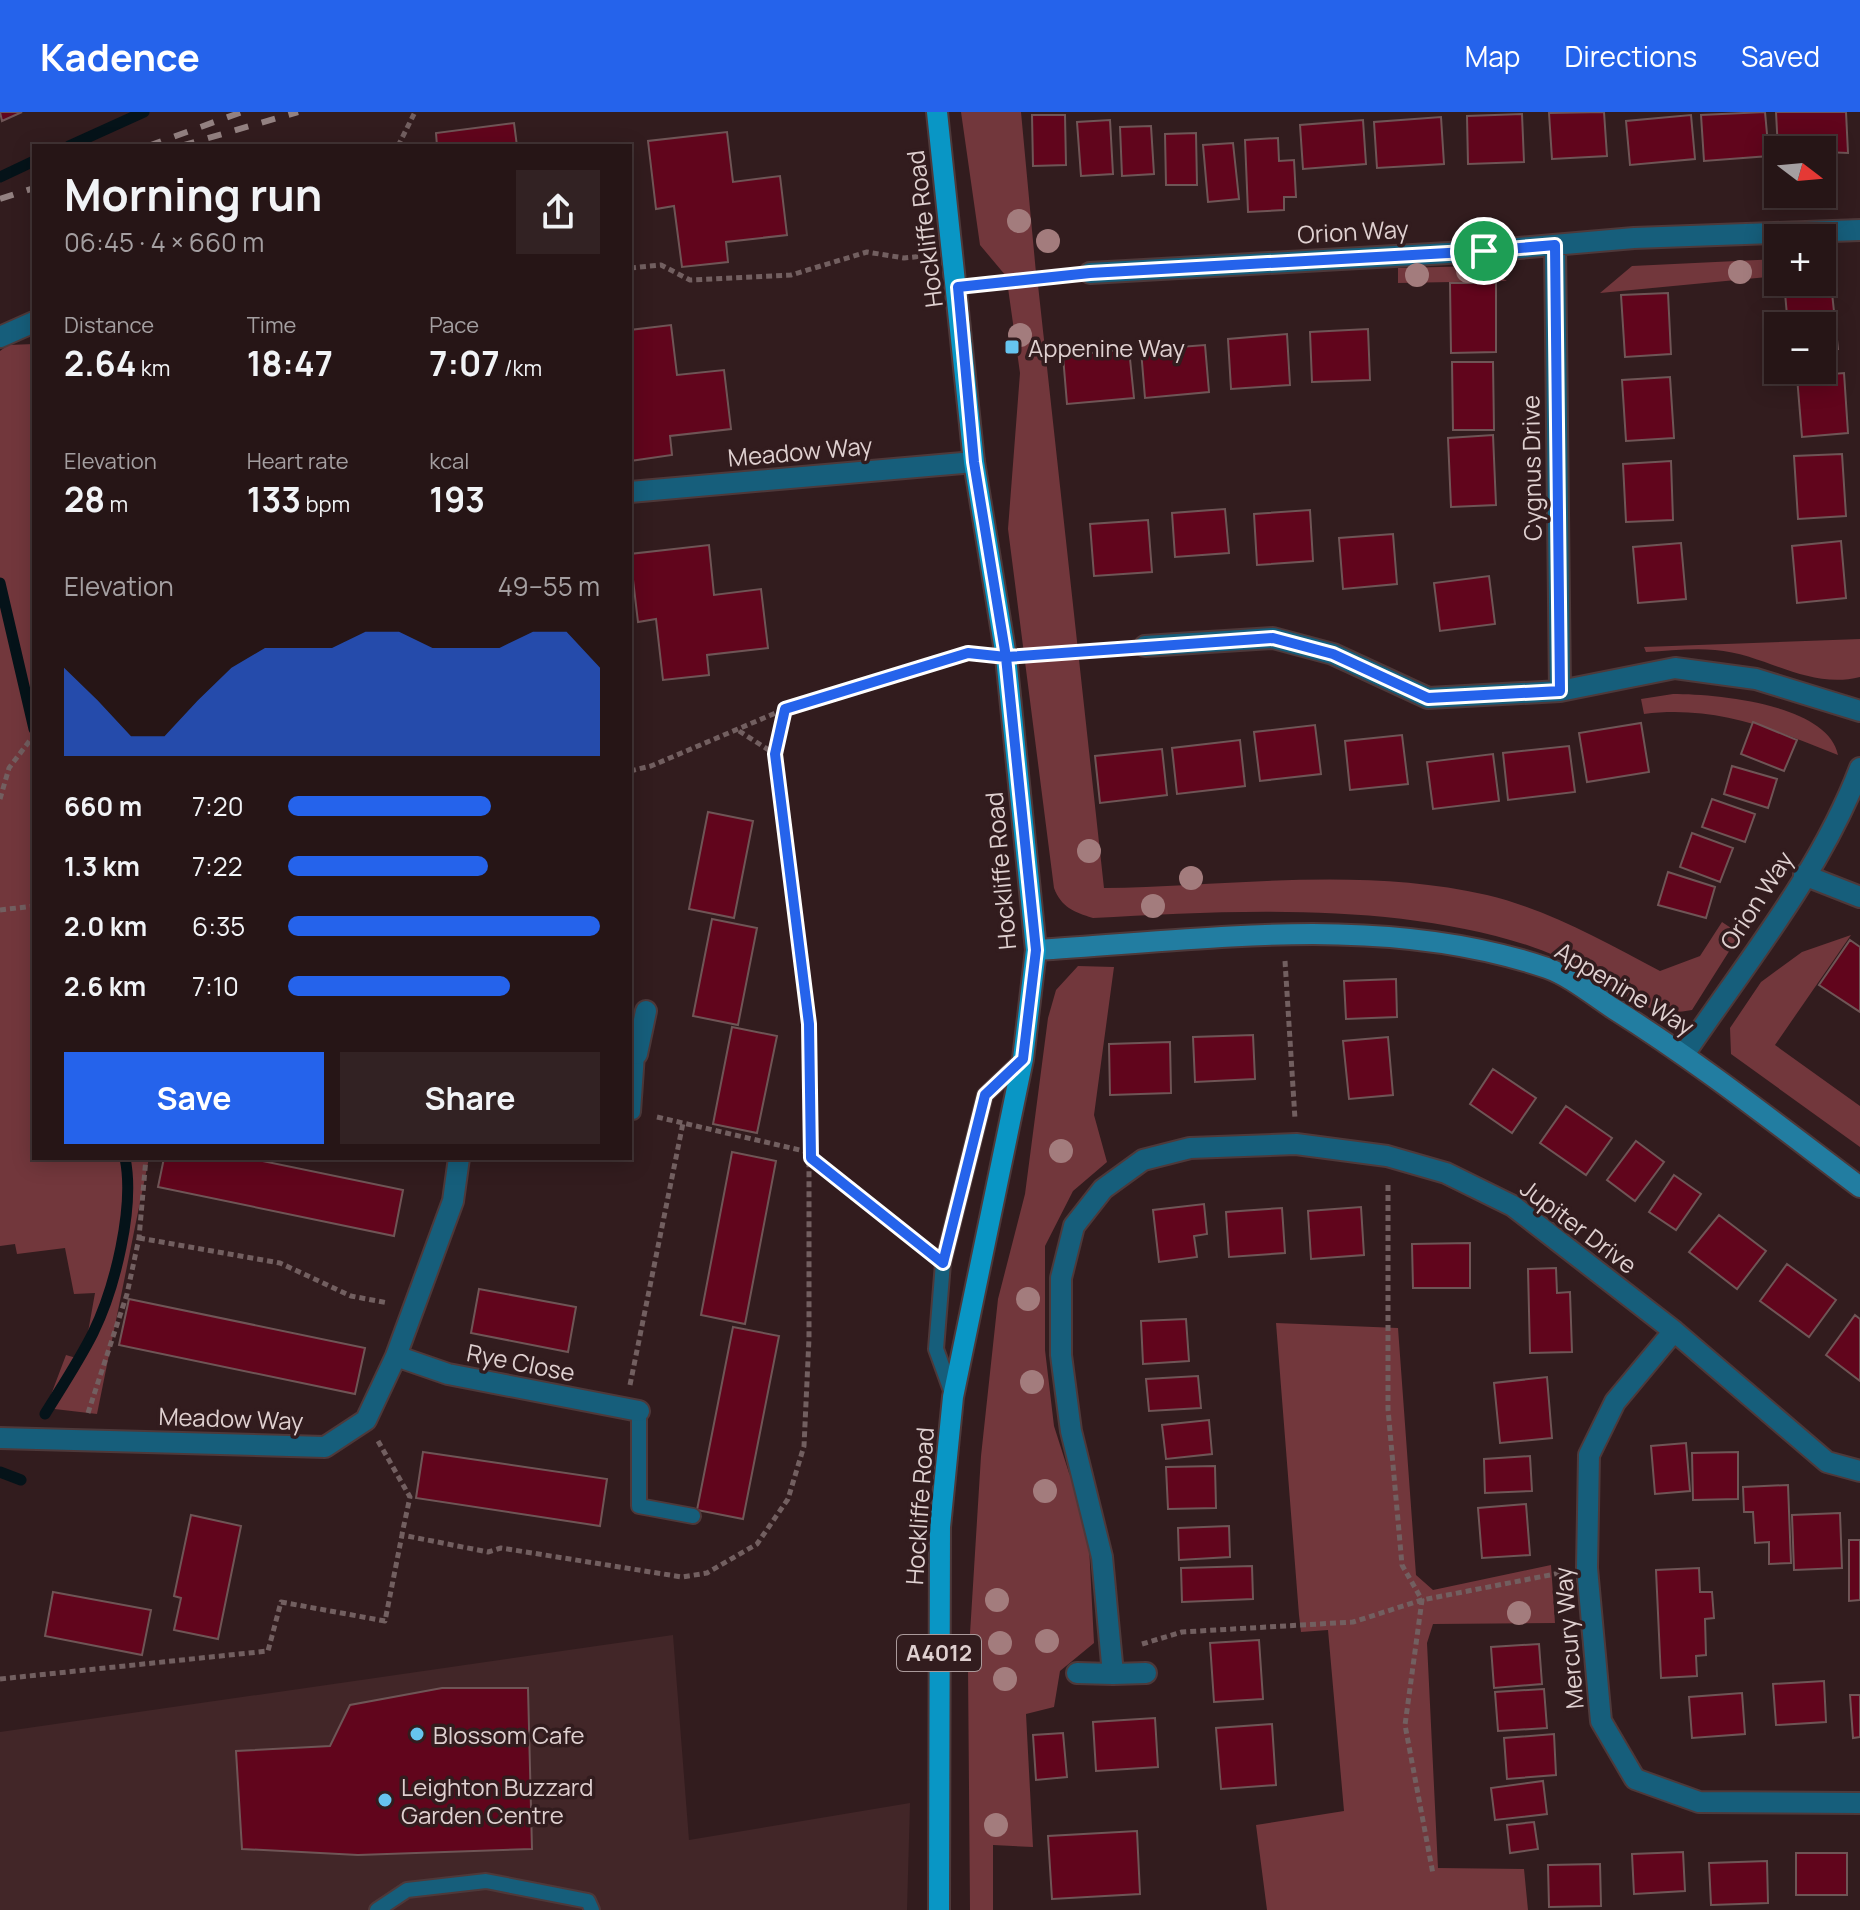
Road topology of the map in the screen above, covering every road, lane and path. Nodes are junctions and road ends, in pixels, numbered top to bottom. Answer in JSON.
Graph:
{"nodes":[{"id":1,"x":415,"y":112,"type":"edge"},
{"id":2,"x":937,"y":112,"type":"edge"},
{"id":3,"x":399,"y":144,"type":"edge"},
{"id":4,"x":1860,"y":230,"type":"edge"},
{"id":5,"x":1555,"y":245,"type":"junction"},
{"id":6,"x":953,"y":254,"type":"junction"},
{"id":7,"x":632,"y":268,"type":"edge"},
{"id":8,"x":1090,"y":273,"type":"joint"},
{"id":9,"x":958,"y":287,"type":"junction"},
{"id":10,"x":32,"y":323,"type":"edge"},
{"id":11,"x":0,"y":337,"type":"edge"},
{"id":12,"x":974,"y":462,"type":"junction"},
{"id":13,"x":632,"y":492,"type":"edge"},
{"id":14,"x":1145,"y":646,"type":"joint"},
{"id":15,"x":1006,"y":657,"type":"junction"},
{"id":16,"x":1560,"y":691,"type":"junction"},
{"id":17,"x":785,"y":709,"type":"junction"},
{"id":18,"x":1860,"y":711,"type":"edge"},
{"id":19,"x":738,"y":731,"type":"junction"},
{"id":20,"x":32,"y":737,"type":"edge"},
{"id":21,"x":775,"y":754,"type":"junction"},
{"id":22,"x":1860,"y":768,"type":"edge"},
{"id":23,"x":632,"y":770,"type":"edge"},
{"id":24,"x":0,"y":799,"type":"edge"},
{"id":25,"x":1804,"y":875,"type":"junction"},
{"id":26,"x":1860,"y":897,"type":"edge"},
{"id":27,"x":32,"y":906,"type":"edge"},
{"id":28,"x":0,"y":910,"type":"edge"},
{"id":29,"x":1284,"y":936,"type":"junction"},
{"id":30,"x":1036,"y":950,"type":"junction"},
{"id":31,"x":646,"y":1011,"type":"dead end"},
{"id":32,"x":634,"y":1053,"type":"edge"},
{"id":33,"x":1685,"y":1053,"type":"junction"},
{"id":34,"x":1023,"y":1059,"type":"junction"},
{"id":35,"x":633,"y":1112,"type":"joint"},
{"id":36,"x":683,"y":1123,"type":"junction"},
{"id":37,"x":1296,"y":1144,"type":"junction"},
{"id":38,"x":1387,"y":1156,"type":"junction"},
{"id":39,"x":811,"y":1158,"type":"junction"},
{"id":40,"x":146,"y":1160,"type":"edge"},
{"id":41,"x":459,"y":1160,"type":"edge"},
{"id":42,"x":1860,"y":1187,"type":"edge"},
{"id":43,"x":139,"y":1238,"type":"junction"},
{"id":44,"x":943,"y":1263,"type":"junction"},
{"id":45,"x":416,"y":1308,"type":"junction"},
{"id":46,"x":1674,"y":1331,"type":"junction"},
{"id":47,"x":396,"y":1356,"type":"junction"},
{"id":48,"x":953,"y":1397,"type":"junction"},
{"id":49,"x":632,"y":1410,"type":"junction"},
{"id":50,"x":366,"y":1420,"type":"junction"},
{"id":51,"x":0,"y":1438,"type":"edge"},
{"id":52,"x":79,"y":1440,"type":"junction"},
{"id":53,"x":1860,"y":1471,"type":"edge"},
{"id":54,"x":693,"y":1516,"type":"dead end"},
{"id":55,"x":402,"y":1535,"type":"junction"},
{"id":56,"x":1587,"y":1568,"type":"junction"},
{"id":57,"x":1422,"y":1600,"type":"junction"},
{"id":58,"x":1112,"y":1663,"type":"junction"},
{"id":59,"x":1077,"y":1673,"type":"dead end"},
{"id":60,"x":1146,"y":1673,"type":"dead end"},
{"id":61,"x":0,"y":1679,"type":"edge"},
{"id":62,"x":1860,"y":1803,"type":"edge"},
{"id":63,"x":1433,"y":1874,"type":"dead end"},
{"id":64,"x":377,"y":1910,"type":"edge"},
{"id":65,"x":592,"y":1910,"type":"edge"},
{"id":66,"x":939,"y":1910,"type":"edge"}],
"edges":[{"from":1,"to":3,"type":"path"},
{"from":2,"to":6,"type":"main road","name":"Hockliffe Road","number":"A4012"},
{"from":4,"to":5,"type":"street","name":"Orion Way"},
{"from":5,"to":8,"type":"street","name":"Orion Way"},
{"from":5,"to":16,"type":"street","name":"Cygnus Drive"},
{"from":6,"to":7,"type":"path"},
{"from":6,"to":9,"type":"main road","name":"Hockliffe Road","number":"A4012"},
{"from":8,"to":9,"type":"path"},
{"from":9,"to":12,"type":"main road","name":"Hockliffe Road","number":"A4012"},
{"from":10,"to":11,"type":"street"},
{"from":12,"to":13,"type":"street","name":"Meadow Way"},
{"from":12,"to":15,"type":"main road","name":"Hockliffe Road","number":"A4012"},
{"from":14,"to":15,"type":"path"},
{"from":14,"to":16,"type":"street"},
{"from":15,"to":17,"type":"path"},
{"from":15,"to":30,"type":"main road","name":"Hockliffe Road","number":"A4012"},
{"from":16,"to":18,"type":"street"},
{"from":17,"to":19,"type":"path"},
{"from":17,"to":21,"type":"path"},
{"from":19,"to":21,"type":"path"},
{"from":19,"to":23,"type":"path"},
{"from":20,"to":24,"type":"path"},
{"from":21,"to":39,"type":"path"},
{"from":22,"to":25,"type":"street","name":"Orion Way"},
{"from":25,"to":26,"type":"street"},
{"from":25,"to":33,"type":"street","name":"Orion Way"},
{"from":27,"to":28,"type":"path"},
{"from":29,"to":30,"type":"street","name":"Appenine Way"},
{"from":29,"to":33,"type":"street","name":"Appenine Way"},
{"from":29,"to":37,"type":"path"},
{"from":30,"to":34,"type":"main road","name":"Hockliffe Road","number":"A4012"},
{"from":31,"to":32,"type":"street"},
{"from":32,"to":35,"type":"lane"},
{"from":33,"to":42,"type":"street","name":"Appenine Way"},
{"from":34,"to":44,"type":"lane"},
{"from":34,"to":48,"type":"main road","name":"Hockliffe Road","number":"A4012"},
{"from":35,"to":36,"type":"path"},
{"from":36,"to":39,"type":"path"},
{"from":36,"to":49,"type":"path"},
{"from":37,"to":38,"type":"street","name":"Jupiter Drive"},
{"from":37,"to":58,"type":"street","name":"Jupiter Drive"},
{"from":38,"to":46,"type":"street","name":"Jupiter Drive"},
{"from":38,"to":57,"type":"path"},
{"from":39,"to":44,"type":"path"},
{"from":39,"to":55,"type":"path"},
{"from":40,"to":43,"type":"path"},
{"from":41,"to":45,"type":"street"},
{"from":43,"to":45,"type":"path"},
{"from":43,"to":52,"type":"path"},
{"from":44,"to":48,"type":"lane"},
{"from":45,"to":47,"type":"street"},
{"from":46,"to":53,"type":"street","name":"Jupiter Drive"},
{"from":46,"to":56,"type":"street","name":"Mercury Way"},
{"from":47,"to":49,"type":"street","name":"Rye Close"},
{"from":47,"to":50,"type":"street"},
{"from":48,"to":66,"type":"main road","name":"Hockliffe Road","number":"A4012"},
{"from":49,"to":54,"type":"lane"},
{"from":50,"to":52,"type":"street","name":"Meadow Way"},
{"from":50,"to":55,"type":"path"},
{"from":51,"to":52,"type":"street","name":"Meadow Way"},
{"from":55,"to":61,"type":"path"},
{"from":56,"to":57,"type":"path"},
{"from":56,"to":62,"type":"street","name":"Mercury Way"},
{"from":57,"to":58,"type":"path"},
{"from":57,"to":63,"type":"path"},
{"from":58,"to":59,"type":"street"},
{"from":58,"to":60,"type":"street"},
{"from":64,"to":65,"type":"lane"}]}
